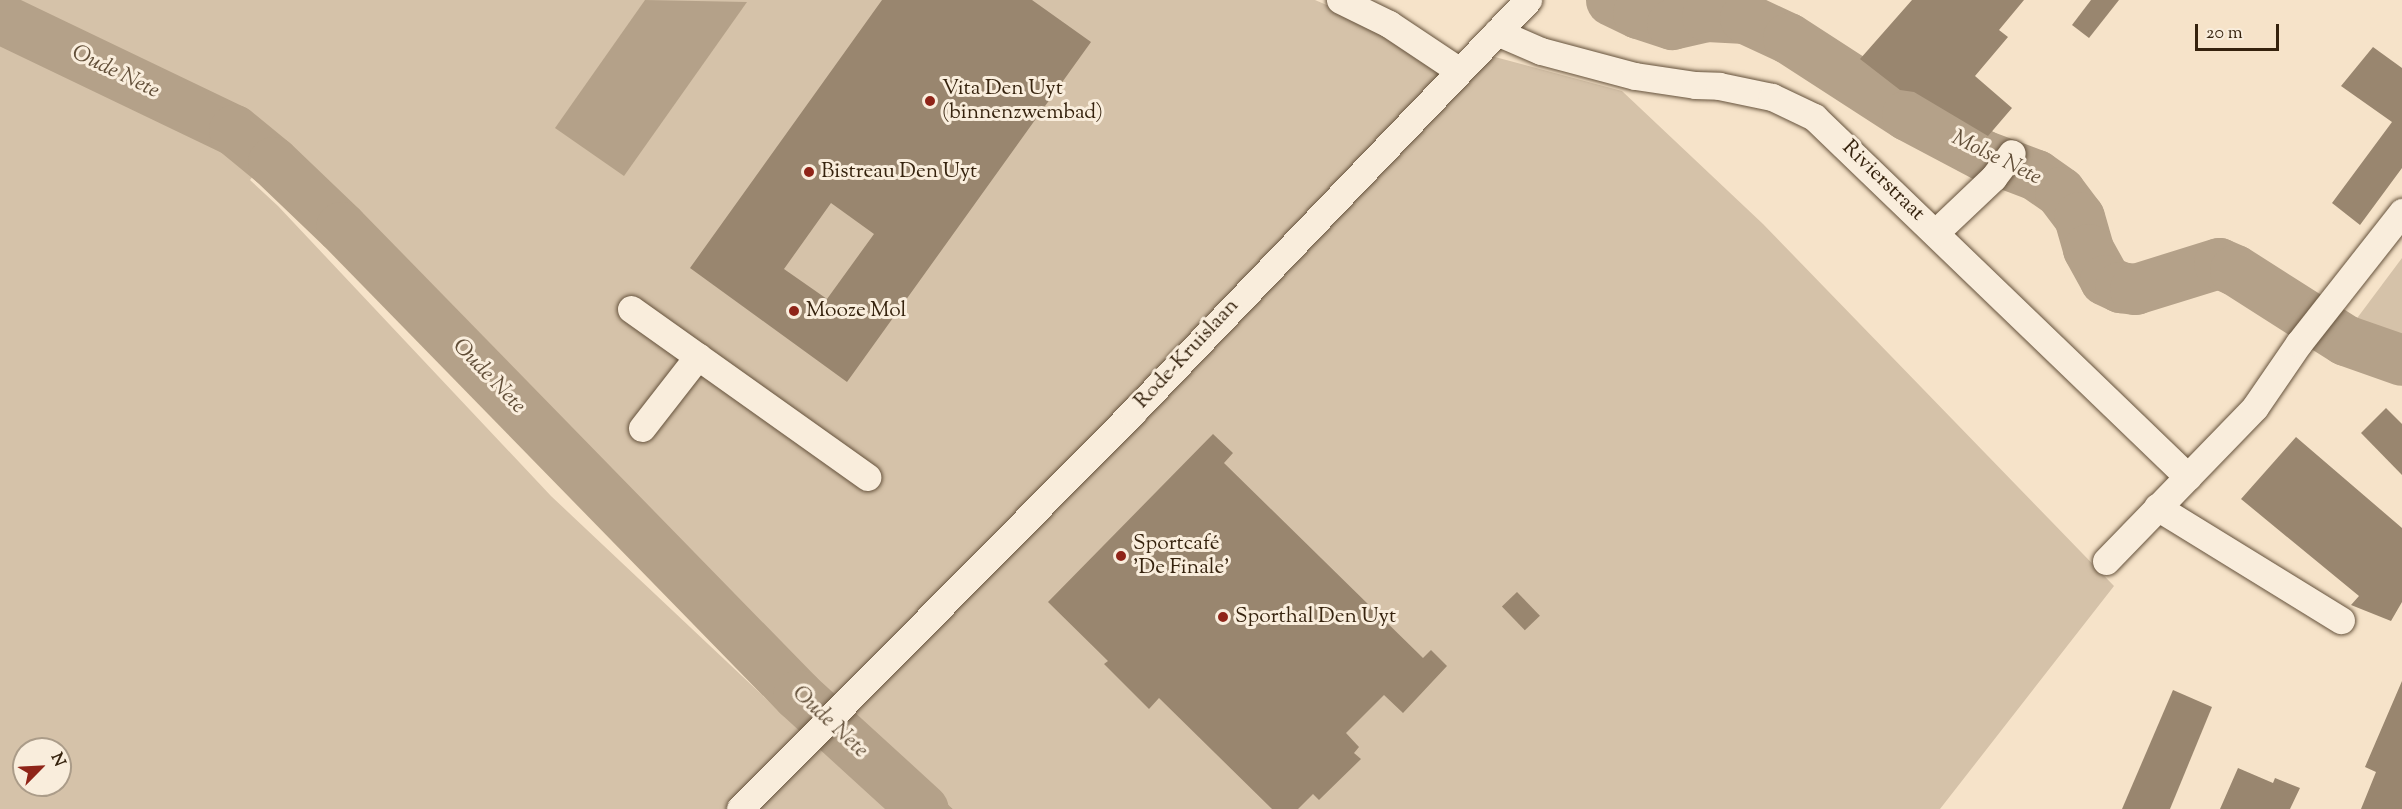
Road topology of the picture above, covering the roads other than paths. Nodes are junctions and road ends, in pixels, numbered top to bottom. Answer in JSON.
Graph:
{"nodes":[{"id":1,"x":1340,"y":0,"type":"edge"},
{"id":2,"x":1528,"y":0,"type":"edge"},
{"id":3,"x":1497,"y":32,"type":"junction"},
{"id":4,"x":1458,"y":70,"type":"junction"},
{"id":5,"x":2012,"y":153,"type":"dead end"},
{"id":6,"x":2402,"y":212,"type":"edge"},
{"id":7,"x":1936,"y":232,"type":"junction"},
{"id":8,"x":631,"y":309,"type":"dead end"},
{"id":9,"x":698,"y":356,"type":"junction"},
{"id":10,"x":642,"y":428,"type":"dead end"},
{"id":11,"x":867,"y":477,"type":"dead end"},
{"id":12,"x":2188,"y":477,"type":"junction"},
{"id":13,"x":2157,"y":507,"type":"junction"},
{"id":14,"x":2106,"y":561,"type":"dead end"},
{"id":15,"x":2341,"y":620,"type":"dead end"},
{"id":16,"x":740,"y":809,"type":"edge"}],
"edges":[{"from":1,"to":4,"type":"street"},
{"from":2,"to":3,"type":"street","name":"Rode-Kruislaan"},
{"from":3,"to":4,"type":"street","name":"Rode-Kruislaan"},
{"from":3,"to":7,"type":"street","name":"Rivierstraat"},
{"from":4,"to":16,"type":"street","name":"Rode-Kruislaan"},
{"from":5,"to":7,"type":"street"},
{"from":6,"to":12,"type":"street"},
{"from":7,"to":12,"type":"street","name":"Rivierstraat"},
{"from":8,"to":9,"type":"street"},
{"from":9,"to":10,"type":"street"},
{"from":9,"to":11,"type":"street"},
{"from":12,"to":13,"type":"street"},
{"from":13,"to":14,"type":"street"},
{"from":13,"to":15,"type":"street"}]}
